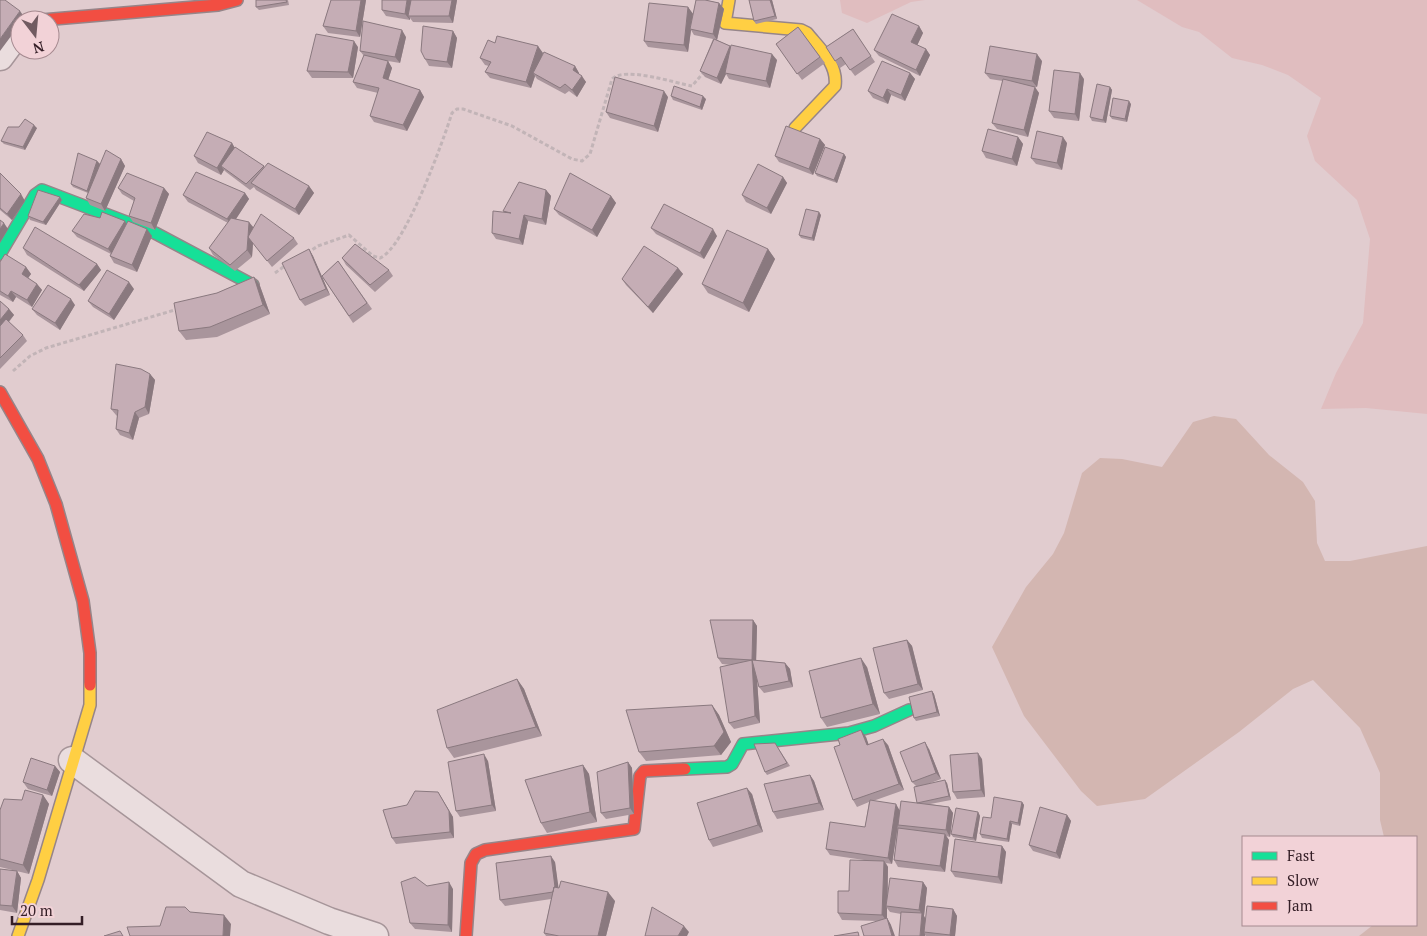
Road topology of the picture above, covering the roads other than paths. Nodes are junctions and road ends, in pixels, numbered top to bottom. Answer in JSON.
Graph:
{"nodes":[{"id":1,"x":237,"y":0,"type":"edge"},
{"id":2,"x":729,"y":0,"type":"edge"},
{"id":3,"x":60,"y":19,"type":"edge"},
{"id":4,"x":10,"y":44,"type":"edge"},
{"id":5,"x":0,"y":57,"type":"edge"},
{"id":6,"x":796,"y":128,"type":"edge"},
{"id":7,"x":0,"y":254,"type":"edge"},
{"id":8,"x":253,"y":285,"type":"edge"},
{"id":9,"x":0,"y":392,"type":"edge"},
{"id":10,"x":909,"y":710,"type":"edge"},
{"id":11,"x":72,"y":760,"type":"junction"},
{"id":12,"x":18,"y":936,"type":"edge"},
{"id":13,"x":375,"y":936,"type":"edge"},
{"id":14,"x":466,"y":936,"type":"edge"}],
"edges":[{"from":1,"to":3,"type":"street"},
{"from":2,"to":6,"type":"street"},
{"from":4,"to":5,"type":"street"},
{"from":7,"to":8,"type":"street"},
{"from":9,"to":11,"type":"street"},
{"from":10,"to":14,"type":"street"},
{"from":11,"to":12,"type":"street"},
{"from":11,"to":13,"type":"street"}]}
